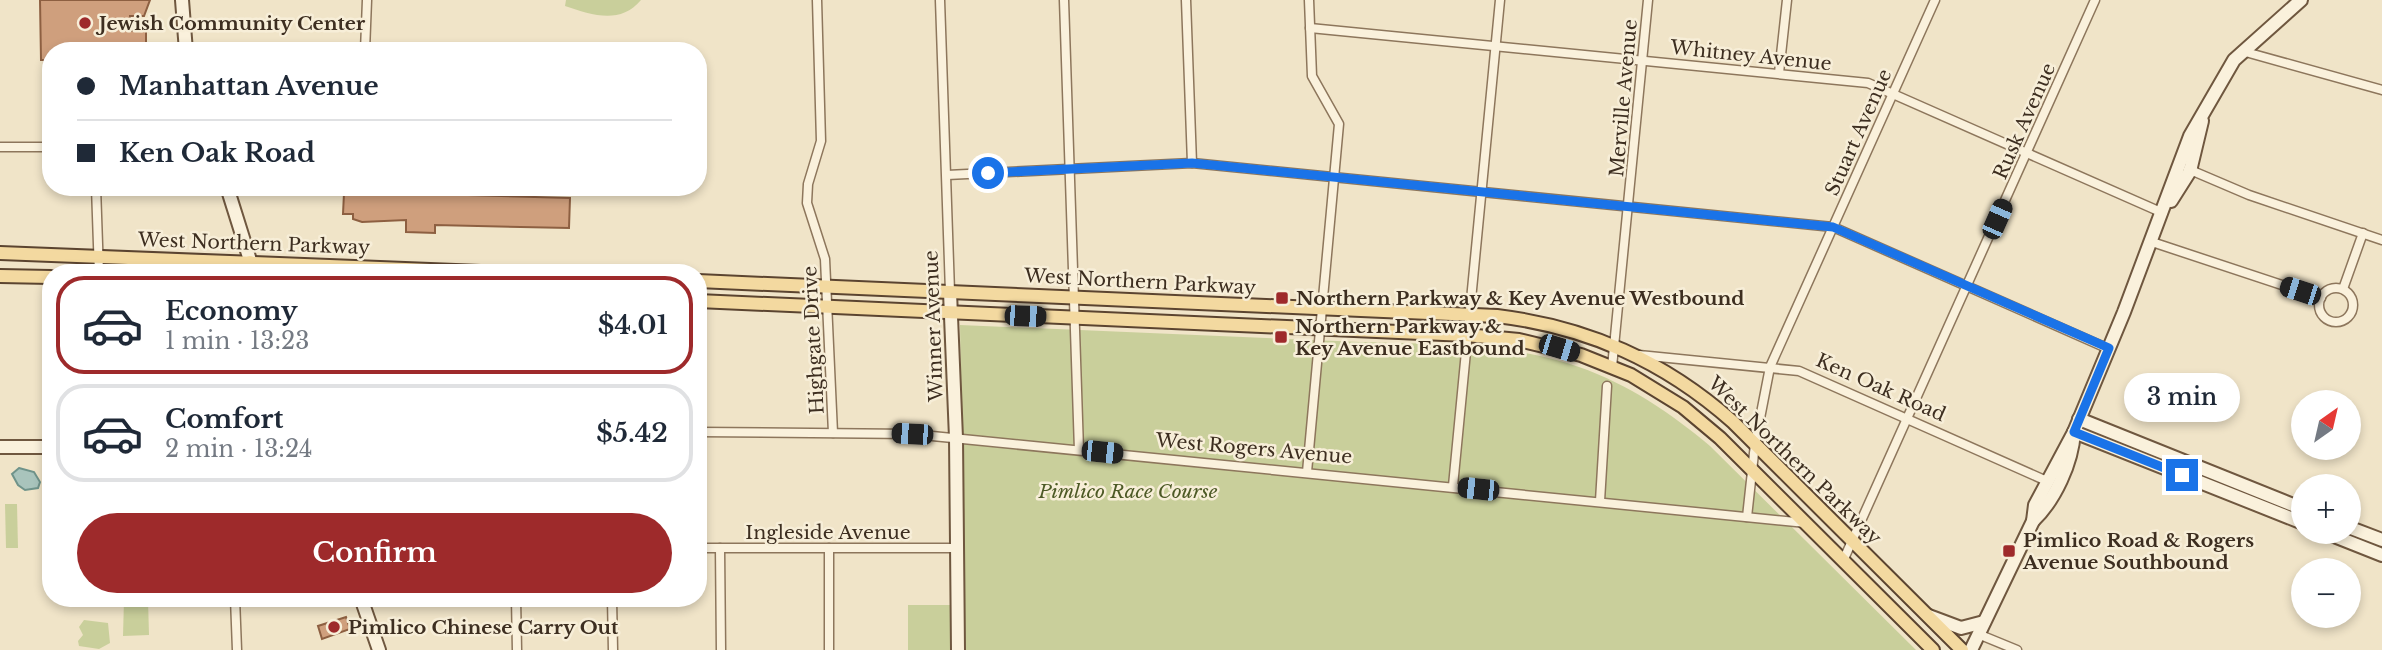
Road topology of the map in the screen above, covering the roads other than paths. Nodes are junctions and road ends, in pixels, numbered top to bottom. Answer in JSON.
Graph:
{"nodes":[{"id":1,"x":182,"y":0,"type":"edge"},
{"id":2,"x":367,"y":0,"type":"edge"},
{"id":3,"x":817,"y":0,"type":"edge"},
{"id":4,"x":940,"y":0,"type":"edge"},
{"id":5,"x":1063,"y":0,"type":"edge"},
{"id":6,"x":1186,"y":0,"type":"edge"},
{"id":7,"x":1309,"y":0,"type":"edge"},
{"id":8,"x":1500,"y":0,"type":"edge"},
{"id":9,"x":1648,"y":0,"type":"edge"},
{"id":10,"x":1787,"y":0,"type":"edge"},
{"id":11,"x":1935,"y":0,"type":"edge"},
{"id":12,"x":2095,"y":0,"type":"edge"},
{"id":13,"x":2301,"y":0,"type":"edge"},
{"id":14,"x":1310,"y":28,"type":"junction"},
{"id":15,"x":185,"y":42,"type":"edge"},
{"id":16,"x":365,"y":42,"type":"edge"},
{"id":17,"x":1495,"y":46,"type":"junction"},
{"id":18,"x":2242,"y":51,"type":"junction"},
{"id":19,"x":1642,"y":60,"type":"junction"},
{"id":20,"x":1779,"y":74,"type":"junction"},
{"id":21,"x":2382,"y":90,"type":"edge"},
{"id":22,"x":1894,"y":92,"type":"junction"},
{"id":23,"x":0,"y":147,"type":"edge"},
{"id":24,"x":42,"y":147,"type":"edge"},
{"id":25,"x":2026,"y":153,"type":"junction"},
{"id":26,"x":1192,"y":163,"type":"junction"},
{"id":27,"x":2185,"y":167,"type":"junction"},
{"id":28,"x":1069,"y":170,"type":"junction"},
{"id":29,"x":947,"y":175,"type":"junction"},
{"id":30,"x":1334,"y":178,"type":"junction"},
{"id":31,"x":1482,"y":192,"type":"junction"},
{"id":32,"x":96,"y":196,"type":"edge"},
{"id":33,"x":230,"y":196,"type":"edge"},
{"id":34,"x":1628,"y":205,"type":"junction"},
{"id":35,"x":2163,"y":213,"type":"junction"},
{"id":36,"x":1833,"y":227,"type":"junction"},
{"id":37,"x":2364,"y":233,"type":"junction"},
{"id":38,"x":2382,"y":240,"type":"edge"},
{"id":39,"x":2152,"y":242,"type":"junction"},
{"id":40,"x":0,"y":253,"type":"edge"},
{"id":41,"x":98,"y":256,"type":"junction"},
{"id":42,"x":98,"y":264,"type":"edge"},
{"id":43,"x":210,"y":264,"type":"edge"},
{"id":44,"x":251,"y":264,"type":"edge"},
{"id":45,"x":0,"y":276,"type":"edge"},
{"id":46,"x":42,"y":277,"type":"edge"},
{"id":47,"x":707,"y":281,"type":"edge"},
{"id":48,"x":1967,"y":286,"type":"junction"},
{"id":49,"x":828,"y":287,"type":"junction"},
{"id":50,"x":2343,"y":289,"type":"junction"},
{"id":51,"x":950,"y":292,"type":"junction"},
{"id":52,"x":1074,"y":297,"type":"junction"},
{"id":53,"x":2321,"y":298,"type":"junction"},
{"id":54,"x":707,"y":301,"type":"edge"},
{"id":55,"x":828,"y":307,"type":"junction"},
{"id":56,"x":1322,"y":308,"type":"junction"},
{"id":57,"x":951,"y":313,"type":"junction"},
{"id":58,"x":1468,"y":315,"type":"junction"},
{"id":59,"x":1074,"y":318,"type":"junction"},
{"id":60,"x":1321,"y":329,"type":"junction"},
{"id":61,"x":1466,"y":335,"type":"junction"},
{"id":62,"x":1614,"y":344,"type":"junction"},
{"id":63,"x":2109,"y":348,"type":"junction"},
{"id":64,"x":1637,"y":355,"type":"junction"},
{"id":65,"x":1612,"y":366,"type":"junction"},
{"id":66,"x":1770,"y":367,"type":"junction"},
{"id":67,"x":1607,"y":386,"type":"dead end"},
{"id":68,"x":1907,"y":419,"type":"junction"},
{"id":69,"x":2079,"y":419,"type":"junction"},
{"id":70,"x":707,"y":432,"type":"edge"},
{"id":71,"x":2074,"y":432,"type":"junction"},
{"id":72,"x":833,"y":433,"type":"junction"},
{"id":73,"x":956,"y":438,"type":"junction"},
{"id":74,"x":1755,"y":444,"type":"junction"},
{"id":75,"x":0,"y":447,"type":"edge"},
{"id":76,"x":42,"y":447,"type":"edge"},
{"id":77,"x":1079,"y":450,"type":"junction"},
{"id":78,"x":1752,"y":470,"type":"junction"},
{"id":79,"x":1307,"y":472,"type":"junction"},
{"id":80,"x":2052,"y":481,"type":"junction"},
{"id":81,"x":1453,"y":486,"type":"junction"},
{"id":82,"x":1600,"y":500,"type":"junction"},
{"id":83,"x":2291,"y":504,"type":"edge"},
{"id":84,"x":1747,"y":517,"type":"junction"},
{"id":85,"x":2291,"y":518,"type":"edge"},
{"id":86,"x":1806,"y":523,"type":"junction"},
{"id":87,"x":2361,"y":532,"type":"edge"},
{"id":88,"x":2382,"y":540,"type":"edge"},
{"id":89,"x":1852,"y":541,"type":"junction"},
{"id":90,"x":2354,"y":544,"type":"edge"},
{"id":91,"x":707,"y":548,"type":"edge"},
{"id":92,"x":720,"y":548,"type":"junction"},
{"id":93,"x":829,"y":548,"type":"junction"},
{"id":94,"x":957,"y":548,"type":"junction"},
{"id":95,"x":2382,"y":555,"type":"edge"},
{"id":96,"x":1843,"y":561,"type":"junction"},
{"id":97,"x":235,"y":607,"type":"edge"},
{"id":98,"x":364,"y":607,"type":"edge"},
{"id":99,"x":516,"y":607,"type":"edge"},
{"id":100,"x":612,"y":607,"type":"edge"},
{"id":101,"x":1927,"y":615,"type":"junction"},
{"id":102,"x":1984,"y":622,"type":"junction"},
{"id":103,"x":1978,"y":634,"type":"junction"},
{"id":104,"x":237,"y":650,"type":"edge"},
{"id":105,"x":379,"y":650,"type":"edge"},
{"id":106,"x":517,"y":650,"type":"edge"},
{"id":107,"x":613,"y":650,"type":"edge"},
{"id":108,"x":721,"y":650,"type":"edge"},
{"id":109,"x":830,"y":650,"type":"edge"},
{"id":110,"x":958,"y":650,"type":"edge"},
{"id":111,"x":1933,"y":650,"type":"edge"},
{"id":112,"x":1962,"y":650,"type":"edge"},
{"id":113,"x":1970,"y":650,"type":"edge"},
{"id":114,"x":2017,"y":650,"type":"edge"}],
"edges":[{"from":1,"to":15,"type":"street"},
{"from":2,"to":16,"type":"street"},
{"from":3,"to":49,"type":"street","name":"Highgate Drive"},
{"from":4,"to":29,"type":"street","name":"Winner Avenue"},
{"from":5,"to":28,"type":"street"},
{"from":6,"to":26,"type":"street"},
{"from":7,"to":14,"type":"street"},
{"from":8,"to":17,"type":"street"},
{"from":9,"to":19,"type":"street","name":"Merville Avenue"},
{"from":10,"to":20,"type":"street"},
{"from":11,"to":22,"type":"street","name":"Stuart Avenue"},
{"from":12,"to":25,"type":"street","name":"Rusk Avenue"},
{"from":13,"to":18,"type":"street"},
{"from":14,"to":17,"type":"street","name":"Whitney Avenue"},
{"from":14,"to":30,"type":"street"},
{"from":17,"to":19,"type":"street","name":"Whitney Avenue"},
{"from":17,"to":31,"type":"street"},
{"from":18,"to":21,"type":"street"},
{"from":18,"to":27,"type":"street"},
{"from":19,"to":20,"type":"street","name":"Whitney Avenue"},
{"from":19,"to":34,"type":"street","name":"Merville Avenue"},
{"from":20,"to":22,"type":"street","name":"Whitney Avenue"},
{"from":22,"to":25,"type":"street","name":"Whitney Avenue"},
{"from":22,"to":36,"type":"street","name":"Stuart Avenue"},
{"from":23,"to":24,"type":"street"},
{"from":25,"to":35,"type":"street","name":"Whitney Avenue"},
{"from":25,"to":48,"type":"street","name":"Rusk Avenue"},
{"from":26,"to":28,"type":"street"},
{"from":26,"to":30,"type":"street"},
{"from":27,"to":35,"type":"street"},
{"from":27,"to":37,"type":"street"},
{"from":28,"to":29,"type":"street"},
{"from":28,"to":52,"type":"street"},
{"from":29,"to":51,"type":"street","name":"Winner Avenue"},
{"from":30,"to":31,"type":"street"},
{"from":30,"to":56,"type":"street"},
{"from":31,"to":34,"type":"street"},
{"from":31,"to":58,"type":"street"},
{"from":32,"to":41,"type":"street"},
{"from":33,"to":44,"type":"street"},
{"from":34,"to":36,"type":"street"},
{"from":34,"to":62,"type":"street","name":"Merville Avenue"},
{"from":35,"to":39,"type":"street"},
{"from":36,"to":48,"type":"street"},
{"from":36,"to":66,"type":"street","name":"Stuart Avenue"},
{"from":37,"to":38,"type":"street"},
{"from":37,"to":50,"type":"street"},
{"from":39,"to":53,"type":"street"},
{"from":39,"to":63,"type":"street"},
{"from":40,"to":41,"type":"main road","name":"West Northern Parkway"},
{"from":41,"to":42,"type":"street"},
{"from":41,"to":43,"type":"main road","name":"West Northern Parkway"},
{"from":45,"to":46,"type":"main road"},
{"from":47,"to":49,"type":"main road","name":"West Northern Parkway"},
{"from":48,"to":63,"type":"street"},
{"from":48,"to":68,"type":"street","name":"Rusk Avenue"},
{"from":49,"to":51,"type":"main road","name":"West Northern Parkway"},
{"from":49,"to":55,"type":"street","name":"Highgate Drive"},
{"from":50,"to":53,"type":"street"},
{"from":50,"to":53,"type":"street"},
{"from":51,"to":52,"type":"main road","name":"West Northern Parkway"},
{"from":51,"to":57,"type":"street","name":"Winner Avenue"},
{"from":52,"to":56,"type":"main road","name":"West Northern Parkway"},
{"from":52,"to":59,"type":"street"},
{"from":54,"to":55,"type":"main road","name":"West Northern Parkway"},
{"from":55,"to":57,"type":"main road","name":"West Northern Parkway"},
{"from":55,"to":72,"type":"street","name":"Highgate Drive"},
{"from":56,"to":58,"type":"main road","name":"West Northern Parkway"},
{"from":56,"to":60,"type":"street"},
{"from":57,"to":59,"type":"main road","name":"West Northern Parkway"},
{"from":57,"to":73,"type":"street","name":"Winner Avenue"},
{"from":58,"to":61,"type":"street"},
{"from":58,"to":62,"type":"main road","name":"West Northern Parkway"},
{"from":59,"to":60,"type":"main road","name":"West Northern Parkway"},
{"from":59,"to":77,"type":"street"},
{"from":60,"to":61,"type":"main road","name":"West Northern Parkway"},
{"from":60,"to":79,"type":"street"},
{"from":61,"to":65,"type":"main road","name":"West Northern Parkway"},
{"from":61,"to":81,"type":"street"},
{"from":62,"to":64,"type":"main road","name":"West Northern Parkway"},
{"from":62,"to":65,"type":"street","name":"Merville Avenue"},
{"from":63,"to":69,"type":"street"},
{"from":64,"to":66,"type":"street","name":"Ken Oak Road"},
{"from":64,"to":74,"type":"main road","name":"West Northern Parkway"},
{"from":65,"to":78,"type":"main road","name":"West Northern Parkway"},
{"from":66,"to":68,"type":"street","name":"Ken Oak Road"},
{"from":66,"to":74,"type":"street","name":"Stuart Avenue"},
{"from":67,"to":82,"type":"street"},
{"from":68,"to":80,"type":"street","name":"Ken Oak Road"},
{"from":68,"to":89,"type":"street","name":"Rusk Avenue"},
{"from":69,"to":71,"type":"street"},
{"from":69,"to":83,"type":"street"},
{"from":70,"to":72,"type":"street","name":"West Rogers Avenue"},
{"from":71,"to":80,"type":"street"},
{"from":71,"to":85,"type":"street"},
{"from":72,"to":73,"type":"street","name":"West Rogers Avenue"},
{"from":73,"to":77,"type":"street","name":"West Rogers Avenue"},
{"from":73,"to":94,"type":"street","name":"Winner Avenue"},
{"from":74,"to":78,"type":"street","name":"Stuart Avenue"},
{"from":74,"to":89,"type":"main road","name":"West Northern Parkway"},
{"from":75,"to":76,"type":"street"},
{"from":77,"to":79,"type":"street","name":"West Rogers Avenue"},
{"from":78,"to":84,"type":"street","name":"Stuart Avenue"},
{"from":78,"to":86,"type":"main road","name":"West Northern Parkway"},
{"from":79,"to":81,"type":"street","name":"West Rogers Avenue"},
{"from":80,"to":102,"type":"street"},
{"from":81,"to":82,"type":"street","name":"West Rogers Avenue"},
{"from":82,"to":84,"type":"street","name":"West Rogers Avenue"},
{"from":84,"to":86,"type":"street","name":"West Rogers Avenue"},
{"from":86,"to":96,"type":"main road","name":"West Northern Parkway"},
{"from":87,"to":88,"type":"street"},
{"from":89,"to":96,"type":"street","name":"Rusk Avenue"},
{"from":89,"to":101,"type":"main road","name":"West Northern Parkway"},
{"from":90,"to":95,"type":"street"},
{"from":91,"to":92,"type":"street","name":"Ingleside Avenue"},
{"from":92,"to":93,"type":"street","name":"Ingleside Avenue"},
{"from":92,"to":108,"type":"street"},
{"from":93,"to":94,"type":"street","name":"Ingleside Avenue"},
{"from":93,"to":109,"type":"street"},
{"from":94,"to":110,"type":"street","name":"Winner Avenue"},
{"from":96,"to":111,"type":"main road","name":"West Northern Parkway"},
{"from":97,"to":104,"type":"street"},
{"from":98,"to":105,"type":"street"},
{"from":99,"to":106,"type":"street"},
{"from":100,"to":107,"type":"street"},
{"from":101,"to":102,"type":"street"},
{"from":101,"to":112,"type":"main road","name":"West Northern Parkway"},
{"from":102,"to":103,"type":"street"},
{"from":103,"to":113,"type":"street"},
{"from":103,"to":114,"type":"street"}]}
